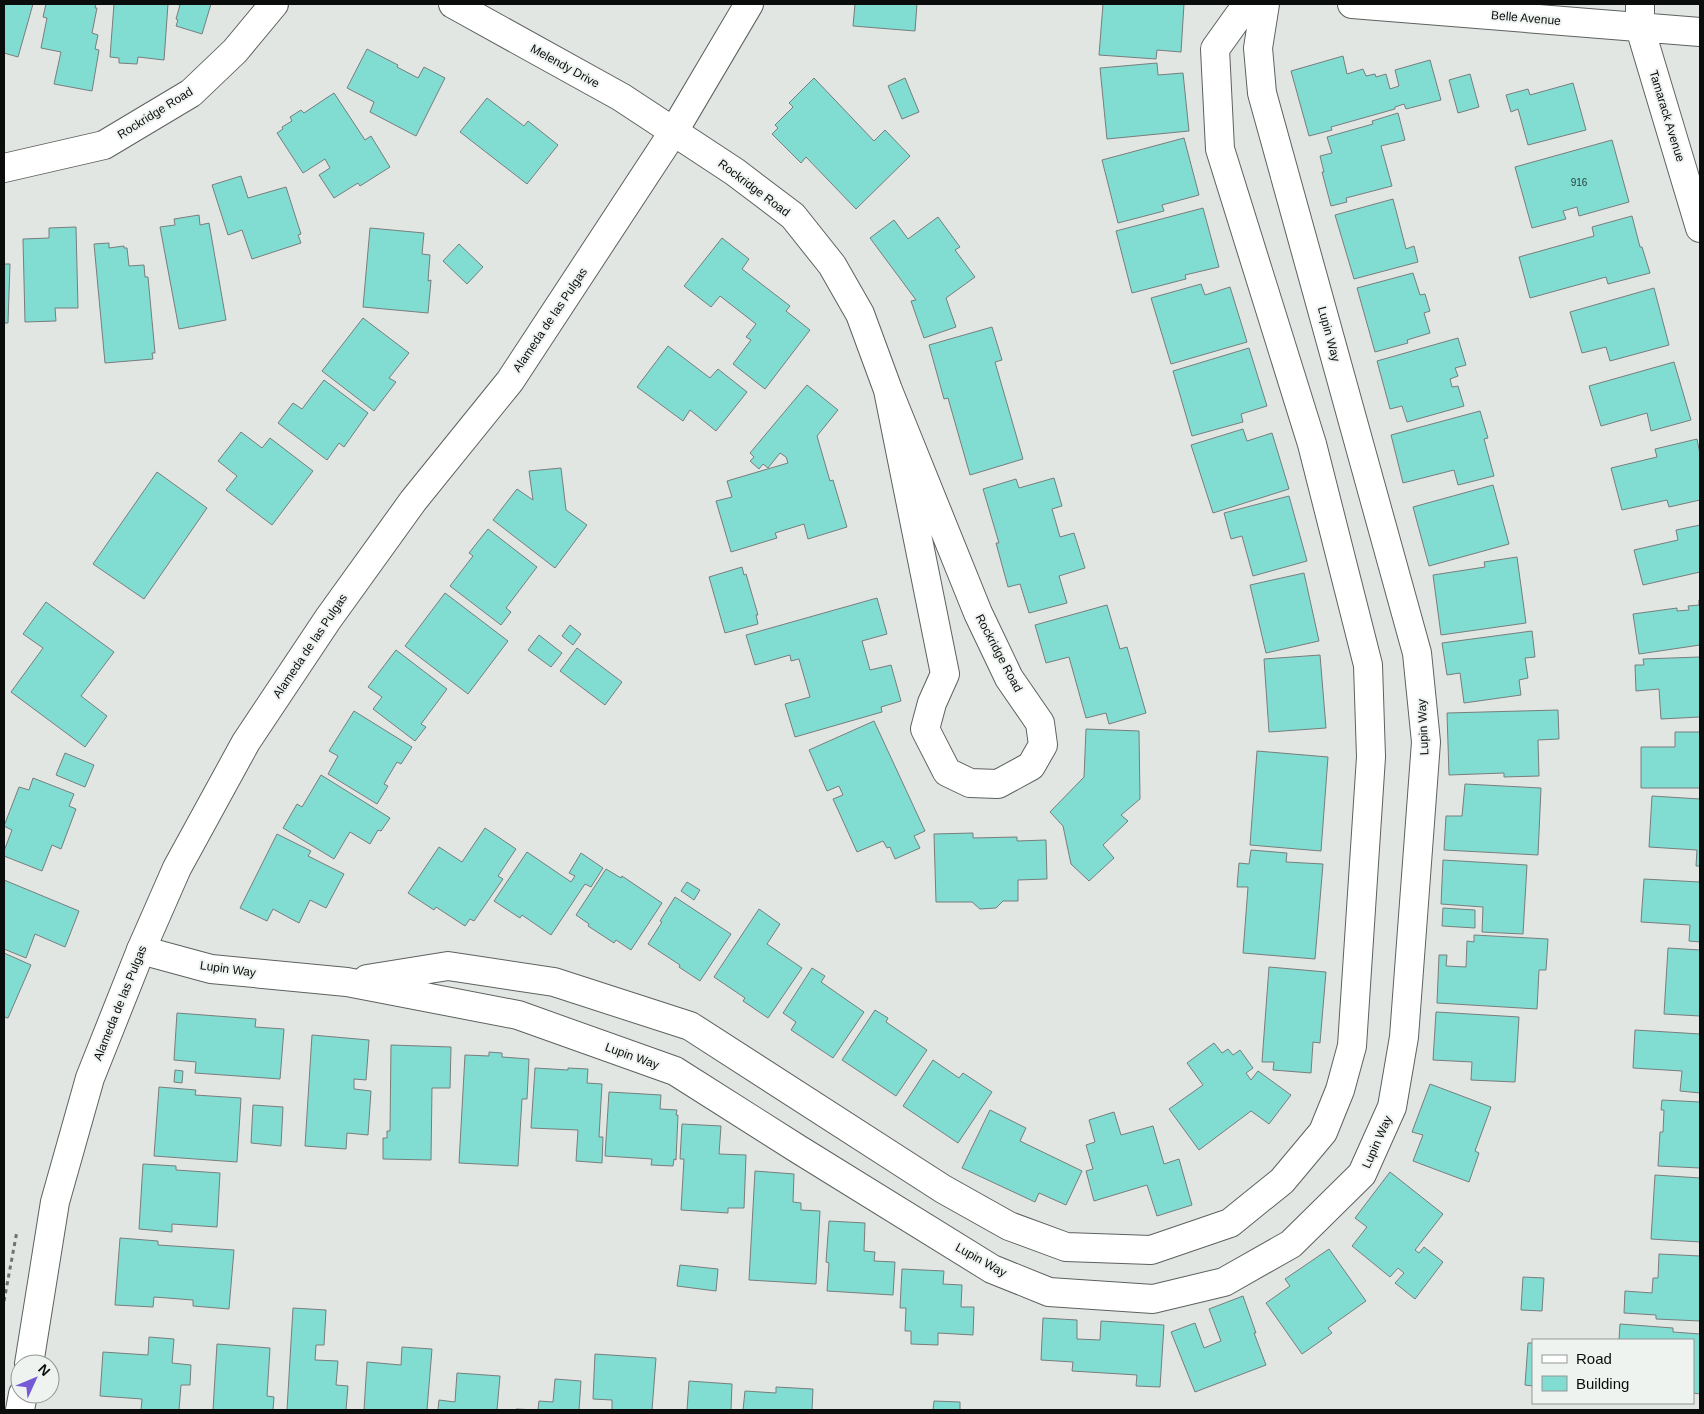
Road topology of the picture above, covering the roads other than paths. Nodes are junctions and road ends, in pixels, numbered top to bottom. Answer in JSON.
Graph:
{"nodes":[{"id":1,"x":274,"y":4,"type":"edge"},
{"id":2,"x":453,"y":4,"type":"edge"},
{"id":3,"x":749,"y":4,"type":"edge"},
{"id":4,"x":1265,"y":4,"type":"edge"},
{"id":5,"x":1352,"y":4,"type":"edge"},
{"id":6,"x":1640,"y":16,"type":"edge"},
{"id":7,"x":1700,"y":32,"type":"edge"},
{"id":8,"x":674,"y":131,"type":"junction"},
{"id":9,"x":4,"y":168,"type":"edge"},
{"id":10,"x":1700,"y":228,"type":"edge"},
{"id":11,"x":888,"y":390,"type":"junction"},
{"id":12,"x":141,"y":950,"type":"junction"},
{"id":13,"x":347,"y":982,"type":"junction"},
{"id":14,"x":30,"y":1354,"type":"edge"}],
"edges":[{"from":1,"to":9,"type":"street","name":"Rockridge Road"},
{"from":2,"to":8,"type":"street","name":"Melendy Drive"},
{"from":3,"to":8,"type":"street","name":"Alameda de las Pulgas"},
{"from":4,"to":13,"type":"street","name":"Lupin Way"},
{"from":4,"to":13,"type":"street","name":"Lupin Way"},
{"from":5,"to":6,"type":"street","name":"Belle Avenue"},
{"from":6,"to":7,"type":"street","name":"Belle Avenue"},
{"from":6,"to":10,"type":"street","name":"Tamarack Avenue"},
{"from":8,"to":11,"type":"street","name":"Rockridge Road"},
{"from":8,"to":12,"type":"street","name":"Alameda de las Pulgas"},
{"from":11,"to":11,"type":"street","name":"Rockridge Road"},
{"from":12,"to":13,"type":"street","name":"Lupin Way"},
{"from":12,"to":14,"type":"street","name":"Alameda de las Pulgas"}]}
